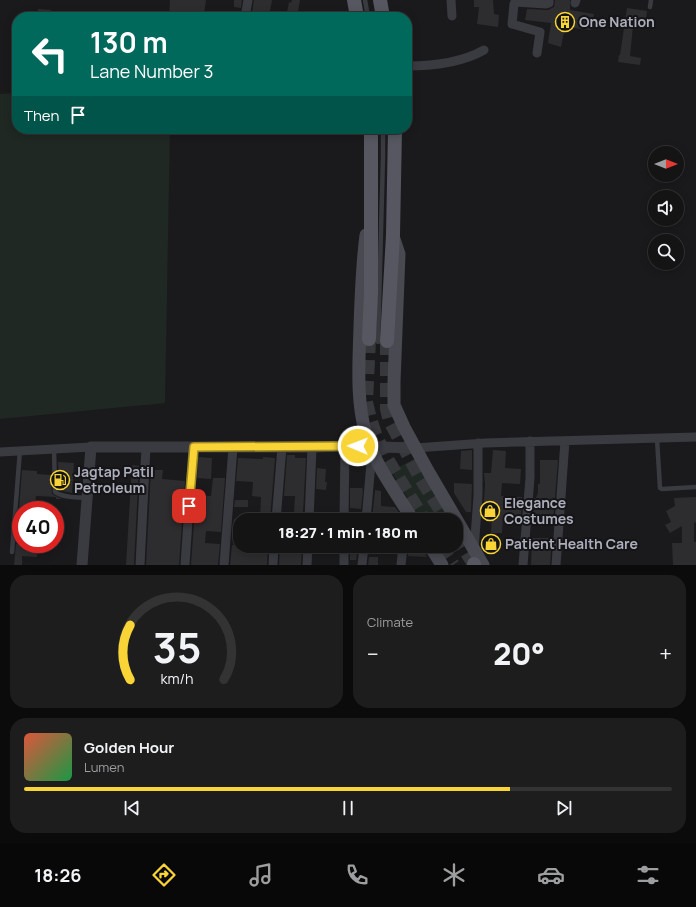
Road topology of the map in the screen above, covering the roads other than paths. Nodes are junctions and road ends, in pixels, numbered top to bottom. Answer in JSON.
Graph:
{"nodes":[{"id":1,"x":248,"y":0,"type":"edge"},
{"id":2,"x":354,"y":0,"type":"edge"},
{"id":3,"x":365,"y":0,"type":"edge"},
{"id":4,"x":380,"y":0,"type":"edge"},
{"id":5,"x":451,"y":0,"type":"edge"},
{"id":6,"x":549,"y":0,"type":"edge"},
{"id":7,"x":651,"y":0,"type":"edge"},
{"id":8,"x":650,"y":7,"type":"dead end"},
{"id":9,"x":246,"y":12,"type":"edge"},
{"id":10,"x":356,"y":12,"type":"edge"},
{"id":11,"x":367,"y":12,"type":"edge"},
{"id":12,"x":382,"y":12,"type":"edge"},
{"id":13,"x":452,"y":16,"type":"dead end"},
{"id":14,"x":484,"y":50,"type":"dead end"},
{"id":15,"x":538,"y":53,"type":"dead end"},
{"id":16,"x":412,"y":66,"type":"edge"},
{"id":17,"x":371,"y":134,"type":"edge"},
{"id":18,"x":383,"y":134,"type":"edge"},
{"id":19,"x":395,"y":134,"type":"edge"},
{"id":20,"x":371,"y":212,"type":"junction"},
{"id":21,"x":393,"y":234,"type":"junction"},
{"id":22,"x":378,"y":341,"type":"junction"},
{"id":23,"x":657,"y":438,"type":"junction"},
{"id":24,"x":696,"y":438,"type":"edge"},
{"id":25,"x":565,"y":441,"type":"junction"},
{"id":26,"x":530,"y":442,"type":"junction"},
{"id":27,"x":478,"y":443,"type":"junction"},
{"id":28,"x":345,"y":446,"type":"junction"},
{"id":29,"x":91,"y":447,"type":"junction"},
{"id":30,"x":146,"y":447,"type":"junction"},
{"id":31,"x":194,"y":447,"type":"junction"},
{"id":32,"x":233,"y":447,"type":"junction"},
{"id":33,"x":282,"y":447,"type":"junction"},
{"id":34,"x":312,"y":447,"type":"junction"},
{"id":35,"x":415,"y":448,"type":"junction"},
{"id":36,"x":54,"y":449,"type":"junction"},
{"id":37,"x":371,"y":449,"type":"junction"},
{"id":38,"x":20,"y":450,"type":"junction"},
{"id":39,"x":0,"y":452,"type":"edge"},
{"id":40,"x":696,"y":487,"type":"edge"},
{"id":41,"x":87,"y":498,"type":"junction"},
{"id":42,"x":16,"y":501,"type":"edge"},
{"id":43,"x":277,"y":513,"type":"edge"},
{"id":44,"x":309,"y":513,"type":"edge"},
{"id":45,"x":344,"y":513,"type":"edge"},
{"id":46,"x":366,"y":513,"type":"edge"},
{"id":47,"x":407,"y":513,"type":"edge"},
{"id":48,"x":474,"y":550,"type":"junction"},
{"id":49,"x":273,"y":553,"type":"edge"},
{"id":50,"x":308,"y":553,"type":"edge"},
{"id":51,"x":344,"y":553,"type":"edge"},
{"id":52,"x":363,"y":553,"type":"edge"},
{"id":53,"x":403,"y":553,"type":"edge"},
{"id":54,"x":434,"y":553,"type":"edge"},
{"id":55,"x":82,"y":565,"type":"edge"},
{"id":56,"x":140,"y":565,"type":"edge"},
{"id":57,"x":185,"y":565,"type":"edge"},
{"id":58,"x":224,"y":565,"type":"edge"},
{"id":59,"x":272,"y":565,"type":"edge"},
{"id":60,"x":307,"y":565,"type":"edge"},
{"id":61,"x":344,"y":565,"type":"edge"},
{"id":62,"x":362,"y":565,"type":"edge"},
{"id":63,"x":401,"y":565,"type":"edge"},
{"id":64,"x":442,"y":565,"type":"edge"},
{"id":65,"x":477,"y":565,"type":"edge"},
{"id":66,"x":523,"y":565,"type":"edge"},
{"id":67,"x":556,"y":565,"type":"edge"}],
"edges":[{"from":1,"to":9,"type":"street"},
{"from":2,"to":10,"type":"main road"},
{"from":3,"to":11,"type":"lane"},
{"from":4,"to":12,"type":"main road"},
{"from":5,"to":13,"type":"street"},
{"from":6,"to":15,"type":"street"},
{"from":7,"to":8,"type":"lane"},
{"from":14,"to":16,"type":"street"},
{"from":17,"to":20,"type":"main road"},
{"from":18,"to":22,"type":"lane"},
{"from":19,"to":21,"type":"main road"},
{"from":20,"to":22,"type":"main road"},
{"from":20,"to":37,"type":"main road"},
{"from":21,"to":22,"type":"main road"},
{"from":21,"to":35,"type":"main road"},
{"from":23,"to":24,"type":"street"},
{"from":23,"to":25,"type":"street"},
{"from":23,"to":40,"type":"lane"},
{"from":25,"to":26,"type":"street"},
{"from":25,"to":67,"type":"street"},
{"from":26,"to":27,"type":"street"},
{"from":26,"to":66,"type":"street"},
{"from":27,"to":35,"type":"street"},
{"from":27,"to":48,"type":"street"},
{"from":28,"to":34,"type":"street"},
{"from":28,"to":37,"type":"street"},
{"from":28,"to":45,"type":"street"},
{"from":29,"to":30,"type":"street"},
{"from":29,"to":36,"type":"street"},
{"from":29,"to":41,"type":"street"},
{"from":30,"to":31,"type":"street"},
{"from":30,"to":56,"type":"street"},
{"from":31,"to":32,"type":"street"},
{"from":31,"to":57,"type":"street"},
{"from":32,"to":33,"type":"street"},
{"from":32,"to":58,"type":"street"},
{"from":33,"to":34,"type":"street"},
{"from":33,"to":43,"type":"street"},
{"from":34,"to":44,"type":"street"},
{"from":35,"to":37,"type":"street"},
{"from":35,"to":48,"type":"main road"},
{"from":36,"to":38,"type":"street"},
{"from":36,"to":41,"type":"lane"},
{"from":37,"to":46,"type":"street"},
{"from":37,"to":47,"type":"main road"},
{"from":38,"to":39,"type":"street"},
{"from":38,"to":42,"type":"lane"},
{"from":41,"to":55,"type":"street"},
{"from":48,"to":65,"type":"main road"},
{"from":49,"to":59,"type":"street"},
{"from":50,"to":60,"type":"street"},
{"from":51,"to":61,"type":"street"},
{"from":52,"to":62,"type":"street"},
{"from":53,"to":63,"type":"street"},
{"from":54,"to":64,"type":"main road"}]}
